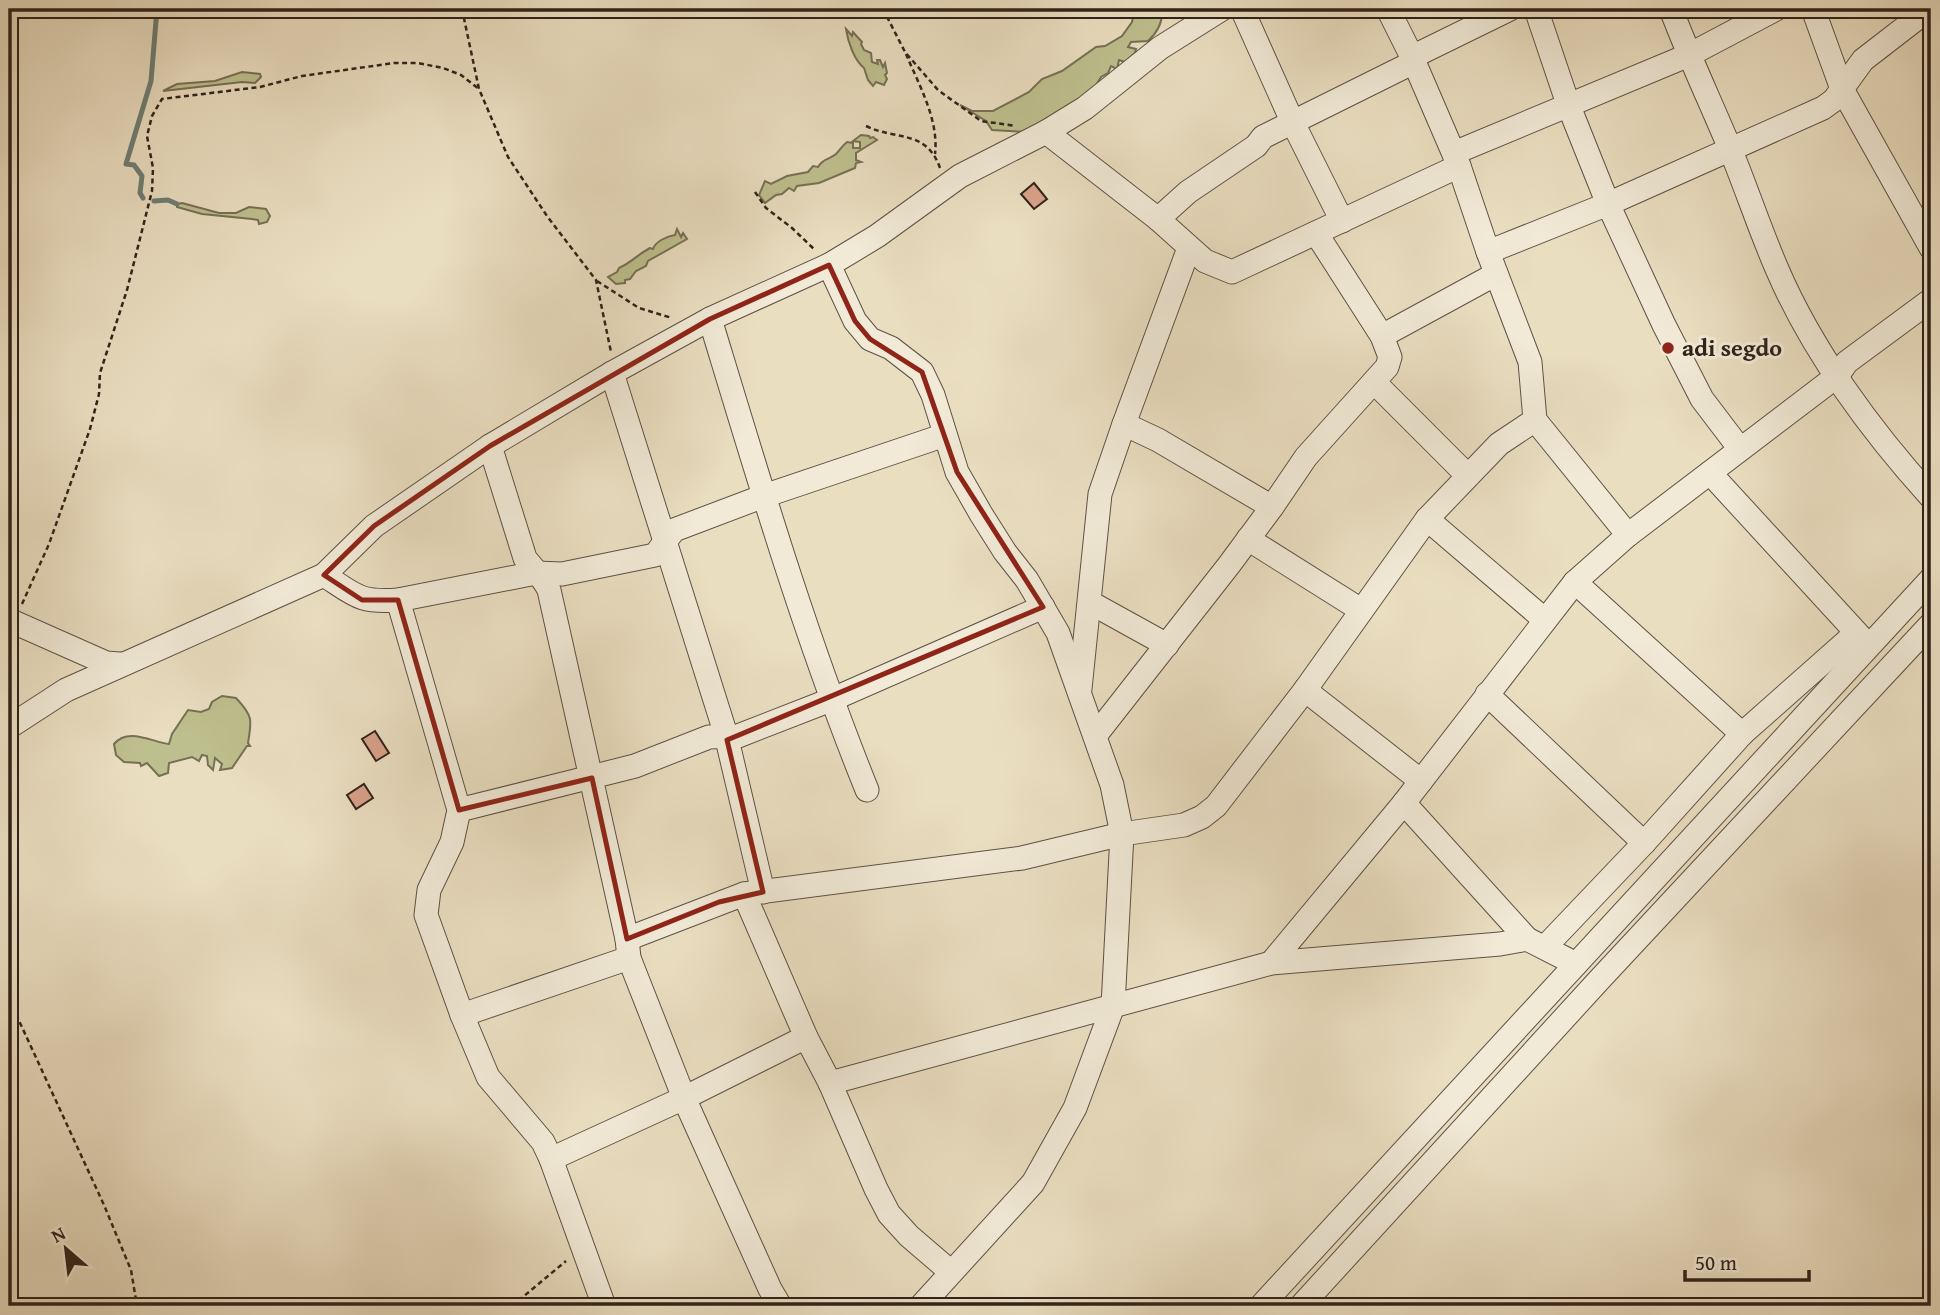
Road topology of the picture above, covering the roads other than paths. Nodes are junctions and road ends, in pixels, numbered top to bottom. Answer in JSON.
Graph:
{"nodes":[{"id":1,"x":1222,"y":9,"type":"edge"},
{"id":2,"x":1242,"y":9,"type":"edge"},
{"id":3,"x":1388,"y":9,"type":"edge"},
{"id":4,"x":1510,"y":9,"type":"edge"},
{"id":5,"x":1536,"y":9,"type":"edge"},
{"id":6,"x":1671,"y":9,"type":"edge"},
{"id":7,"x":1776,"y":9,"type":"edge"},
{"id":8,"x":1813,"y":9,"type":"edge"},
{"id":9,"x":1929,"y":9,"type":"edge"},
{"id":10,"x":1689,"y":55,"type":"junction"},
{"id":11,"x":1413,"y":60,"type":"junction"},
{"id":12,"x":1842,"y":89,"type":"junction"},
{"id":13,"x":1568,"y":104,"type":"junction"},
{"id":14,"x":1292,"y":121,"type":"junction"},
{"id":15,"x":1046,"y":132,"type":"junction"},
{"id":16,"x":1731,"y":149,"type":"junction"},
{"id":17,"x":1456,"y":160,"type":"junction"},
{"id":18,"x":1608,"y":204,"type":"junction"},
{"id":19,"x":1158,"y":219,"type":"junction"},
{"id":20,"x":1342,"y":220,"type":"junction"},
{"id":21,"x":1316,"y":233,"type":"junction"},
{"id":22,"x":1189,"y":248,"type":"junction"},
{"id":23,"x":1931,"y":248,"type":"edge"},
{"id":24,"x":1488,"y":252,"type":"junction"},
{"id":25,"x":829,"y":265,"type":"junction"},
{"id":26,"x":1496,"y":274,"type":"junction"},
{"id":27,"x":1931,"y":301,"type":"edge"},
{"id":28,"x":710,"y":319,"type":"junction"},
{"id":29,"x":1382,"y":336,"type":"junction"},
{"id":30,"x":612,"y":373,"type":"junction"},
{"id":31,"x":1838,"y":376,"type":"junction"},
{"id":32,"x":1374,"y":382,"type":"junction"},
{"id":33,"x":1535,"y":420,"type":"junction"},
{"id":34,"x":1124,"y":424,"type":"junction"},
{"id":35,"x":945,"y":435,"type":"junction"},
{"id":36,"x":490,"y":446,"type":"junction"},
{"id":37,"x":1740,"y":449,"type":"junction"},
{"id":38,"x":1710,"y":473,"type":"junction"},
{"id":39,"x":1467,"y":475,"type":"junction"},
{"id":40,"x":764,"y":496,"type":"junction"},
{"id":41,"x":1931,"y":498,"type":"edge"},
{"id":42,"x":1272,"y":507,"type":"junction"},
{"id":43,"x":1427,"y":519,"type":"junction"},
{"id":44,"x":1628,"y":535,"type":"junction"},
{"id":45,"x":1248,"y":539,"type":"junction"},
{"id":46,"x":666,"y":541,"type":"junction"},
{"id":47,"x":536,"y":573,"type":"junction"},
{"id":48,"x":324,"y":575,"type":"junction"},
{"id":49,"x":1931,"y":579,"type":"edge"},
{"id":50,"x":1574,"y":582,"type":"junction"},
{"id":51,"x":398,"y":600,"type":"junction"},
{"id":52,"x":1091,"y":603,"type":"junction"},
{"id":53,"x":1043,"y":607,"type":"junction"},
{"id":54,"x":1361,"y":610,"type":"junction"},
{"id":55,"x":1545,"y":620,"type":"junction"},
{"id":56,"x":11,"y":621,"type":"edge"},
{"id":57,"x":1931,"y":624,"type":"edge"},
{"id":58,"x":1862,"y":640,"type":"junction"},
{"id":59,"x":1167,"y":645,"type":"junction"},
{"id":60,"x":120,"y":664,"type":"junction"},
{"id":61,"x":1305,"y":690,"type":"junction"},
{"id":62,"x":1080,"y":694,"type":"junction"},
{"id":63,"x":1488,"y":694,"type":"junction"},
{"id":64,"x":833,"y":699,"type":"junction"},
{"id":65,"x":9,"y":727,"type":"edge"},
{"id":66,"x":1742,"y":734,"type":"junction"},
{"id":67,"x":726,"y":735,"type":"junction"},
{"id":68,"x":1095,"y":736,"type":"junction"},
{"id":69,"x":592,"y":778,"type":"junction"},
{"id":70,"x":1421,"y":781,"type":"junction"},
{"id":71,"x":867,"y":790,"type":"dead end"},
{"id":72,"x":1404,"y":803,"type":"junction"},
{"id":73,"x":459,"y":810,"type":"junction"},
{"id":74,"x":1122,"y":834,"type":"junction"},
{"id":75,"x":1644,"y":842,"type":"junction"},
{"id":76,"x":754,"y":893,"type":"junction"},
{"id":77,"x":1536,"y":943,"type":"junction"},
{"id":78,"x":628,"y":948,"type":"junction"},
{"id":79,"x":1271,"y":963,"type":"junction"},
{"id":80,"x":1576,"y":964,"type":"junction"},
{"id":81,"x":1113,"y":1006,"type":"junction"},
{"id":82,"x":462,"y":1015,"type":"junction"},
{"id":83,"x":806,"y":1037,"type":"junction"},
{"id":84,"x":830,"y":1083,"type":"junction"},
{"id":85,"x":684,"y":1098,"type":"junction"},
{"id":86,"x":1415,"y":1138,"type":"junction"},
{"id":87,"x":551,"y":1158,"type":"junction"},
{"id":88,"x":1436,"y":1159,"type":"junction"},
{"id":89,"x":951,"y":1272,"type":"junction"},
{"id":90,"x":604,"y":1306,"type":"edge"},
{"id":91,"x":780,"y":1306,"type":"edge"},
{"id":92,"x":921,"y":1306,"type":"edge"},
{"id":93,"x":1261,"y":1306,"type":"edge"},
{"id":94,"x":1301,"y":1306,"type":"edge"}],
"edges":[{"from":1,"to":15,"type":"street"},
{"from":2,"to":14,"type":"street"},
{"from":3,"to":11,"type":"street"},
{"from":4,"to":11,"type":"street"},
{"from":5,"to":13,"type":"street"},
{"from":6,"to":10,"type":"street"},
{"from":7,"to":10,"type":"street"},
{"from":8,"to":12,"type":"street"},
{"from":9,"to":12,"type":"street"},
{"from":10,"to":13,"type":"street"},
{"from":10,"to":16,"type":"street"},
{"from":11,"to":14,"type":"street"},
{"from":11,"to":17,"type":"street"},
{"from":12,"to":16,"type":"street"},
{"from":12,"to":23,"type":"street"},
{"from":13,"to":17,"type":"street"},
{"from":13,"to":18,"type":"street"},
{"from":14,"to":19,"type":"street"},
{"from":14,"to":20,"type":"street"},
{"from":15,"to":19,"type":"street"},
{"from":15,"to":25,"type":"street"},
{"from":16,"to":18,"type":"street"},
{"from":16,"to":31,"type":"street"},
{"from":17,"to":20,"type":"street"},
{"from":17,"to":24,"type":"street"},
{"from":18,"to":24,"type":"street"},
{"from":18,"to":37,"type":"street"},
{"from":19,"to":22,"type":"street"},
{"from":20,"to":21,"type":"street"},
{"from":21,"to":22,"type":"street"},
{"from":21,"to":29,"type":"street"},
{"from":22,"to":34,"type":"street"},
{"from":24,"to":26,"type":"street"},
{"from":25,"to":28,"type":"street"},
{"from":25,"to":35,"type":"street"},
{"from":26,"to":29,"type":"street"},
{"from":26,"to":33,"type":"street"},
{"from":27,"to":31,"type":"street"},
{"from":28,"to":30,"type":"street"},
{"from":28,"to":40,"type":"street"},
{"from":29,"to":32,"type":"street"},
{"from":30,"to":36,"type":"street"},
{"from":30,"to":46,"type":"street"},
{"from":31,"to":37,"type":"street"},
{"from":31,"to":41,"type":"street"},
{"from":32,"to":39,"type":"street"},
{"from":32,"to":42,"type":"street"},
{"from":33,"to":39,"type":"street"},
{"from":33,"to":44,"type":"street"},
{"from":34,"to":42,"type":"street"},
{"from":34,"to":52,"type":"street"},
{"from":35,"to":40,"type":"street"},
{"from":35,"to":53,"type":"street"},
{"from":36,"to":47,"type":"street"},
{"from":36,"to":48,"type":"street"},
{"from":37,"to":38,"type":"street"},
{"from":38,"to":44,"type":"street"},
{"from":38,"to":58,"type":"street"},
{"from":39,"to":43,"type":"street"},
{"from":40,"to":46,"type":"street"},
{"from":40,"to":64,"type":"street"},
{"from":42,"to":45,"type":"street"},
{"from":43,"to":54,"type":"street"},
{"from":43,"to":55,"type":"street"},
{"from":44,"to":50,"type":"street"},
{"from":45,"to":54,"type":"street"},
{"from":45,"to":59,"type":"street"},
{"from":46,"to":47,"type":"street"},
{"from":46,"to":67,"type":"street"},
{"from":47,"to":51,"type":"street"},
{"from":47,"to":69,"type":"street"},
{"from":48,"to":51,"type":"street"},
{"from":48,"to":60,"type":"street"},
{"from":49,"to":58,"type":"street"},
{"from":50,"to":55,"type":"street"},
{"from":50,"to":66,"type":"street"},
{"from":51,"to":73,"type":"street"},
{"from":52,"to":59,"type":"street"},
{"from":52,"to":62,"type":"street"},
{"from":53,"to":62,"type":"street"},
{"from":53,"to":64,"type":"street"},
{"from":54,"to":61,"type":"street"},
{"from":55,"to":63,"type":"street"},
{"from":56,"to":60,"type":"street"},
{"from":57,"to":88,"type":"street"},
{"from":58,"to":66,"type":"street"},
{"from":58,"to":80,"type":"street"},
{"from":59,"to":68,"type":"street"},
{"from":60,"to":65,"type":"street"},
{"from":61,"to":70,"type":"street"},
{"from":61,"to":74,"type":"street"},
{"from":62,"to":68,"type":"street"},
{"from":63,"to":70,"type":"street"},
{"from":63,"to":75,"type":"street"},
{"from":64,"to":67,"type":"street"},
{"from":64,"to":71,"type":"street"},
{"from":66,"to":75,"type":"street"},
{"from":67,"to":69,"type":"street"},
{"from":67,"to":76,"type":"street"},
{"from":68,"to":74,"type":"street"},
{"from":69,"to":73,"type":"street"},
{"from":69,"to":78,"type":"street"},
{"from":70,"to":72,"type":"street"},
{"from":72,"to":77,"type":"street"},
{"from":72,"to":79,"type":"street"},
{"from":73,"to":82,"type":"street"},
{"from":74,"to":76,"type":"street"},
{"from":74,"to":81,"type":"street"},
{"from":75,"to":77,"type":"street"},
{"from":76,"to":78,"type":"street"},
{"from":76,"to":83,"type":"street"},
{"from":77,"to":79,"type":"street"},
{"from":77,"to":80,"type":"street"},
{"from":78,"to":82,"type":"street"},
{"from":78,"to":85,"type":"street"},
{"from":79,"to":81,"type":"street"},
{"from":80,"to":86,"type":"street"},
{"from":81,"to":84,"type":"street"},
{"from":81,"to":89,"type":"street"},
{"from":82,"to":87,"type":"street"},
{"from":83,"to":84,"type":"street"},
{"from":83,"to":85,"type":"street"},
{"from":84,"to":89,"type":"street"},
{"from":85,"to":87,"type":"street"},
{"from":85,"to":91,"type":"street"},
{"from":86,"to":88,"type":"street"},
{"from":86,"to":93,"type":"street"},
{"from":87,"to":90,"type":"street"},
{"from":88,"to":94,"type":"street"},
{"from":89,"to":92,"type":"street"}]}
